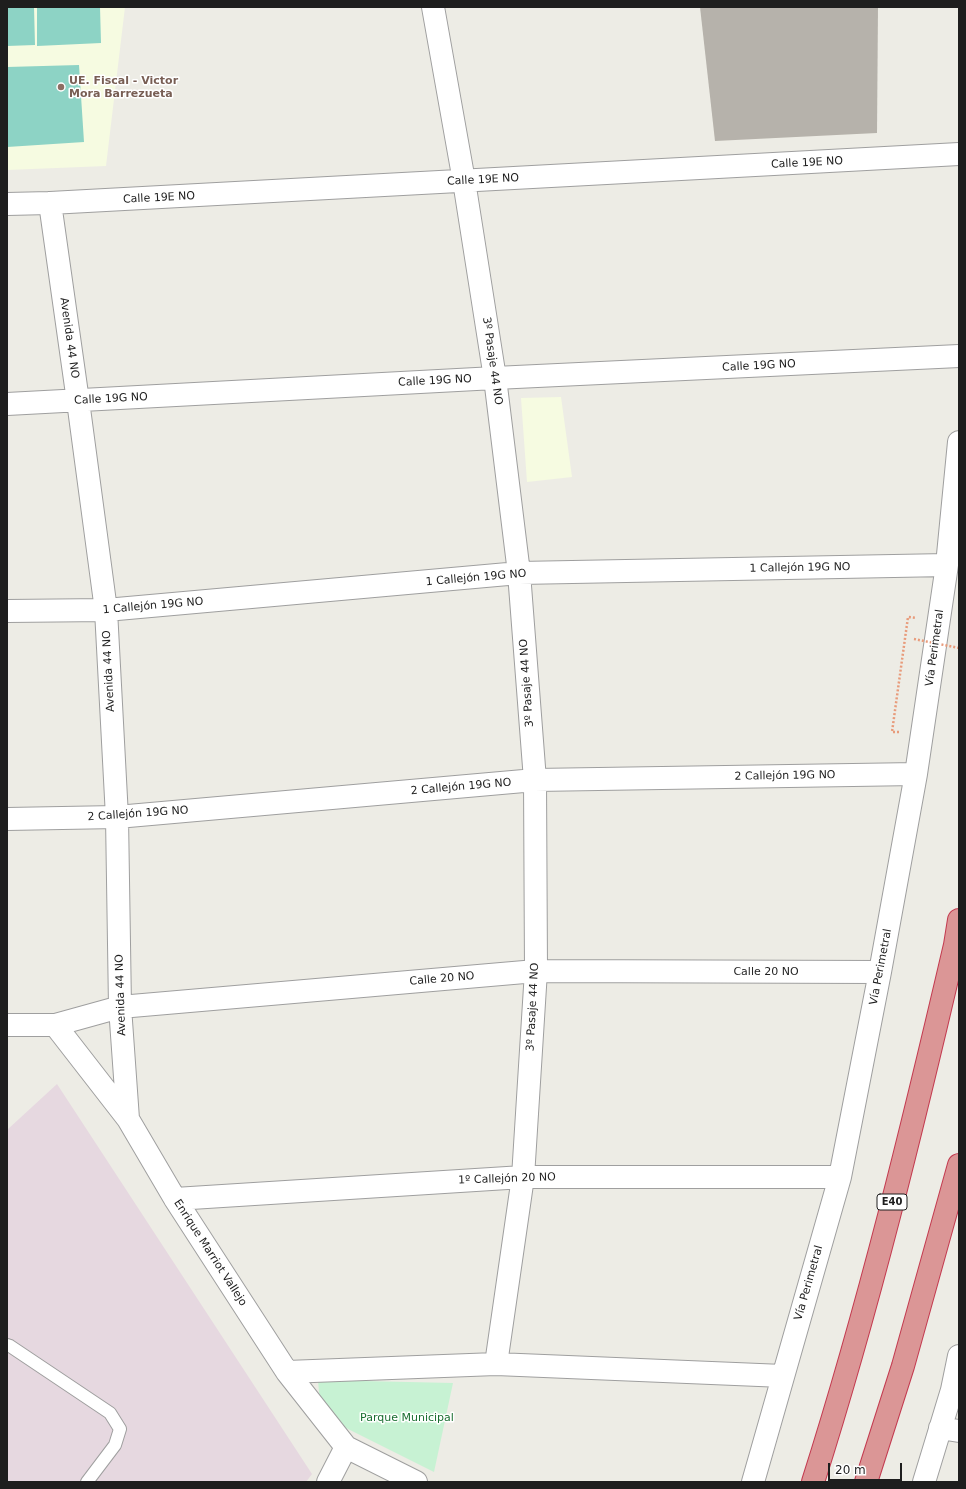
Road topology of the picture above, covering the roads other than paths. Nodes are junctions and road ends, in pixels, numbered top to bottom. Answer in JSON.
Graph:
{"nodes":[{"id":1,"x":433,"y":7,"type":"edge"},
{"id":2,"x":959,"y":154,"type":"edge"},
{"id":3,"x":464,"y":181,"type":"junction"},
{"id":4,"x":50,"y":203,"type":"junction"},
{"id":5,"x":7,"y":204,"type":"edge"},
{"id":6,"x":959,"y":356,"type":"edge"},
{"id":7,"x":495,"y":378,"type":"junction"},
{"id":8,"x":78,"y":401,"type":"junction"},
{"id":9,"x":7,"y":404,"type":"edge"},
{"id":10,"x":959,"y":442,"type":"edge"},
{"id":11,"x":947,"y":565,"type":"junction"},
{"id":12,"x":519,"y":574,"type":"junction"},
{"id":13,"x":106,"y":610,"type":"junction"},
{"id":14,"x":7,"y":611,"type":"edge"},
{"id":15,"x":916,"y":774,"type":"junction"},
{"id":16,"x":535,"y":780,"type":"junction"},
{"id":17,"x":117,"y":817,"type":"junction"},
{"id":18,"x":7,"y":819,"type":"edge"},
{"id":19,"x":959,"y":920,"type":"edge"},
{"id":20,"x":536,"y":971,"type":"junction"},
{"id":21,"x":880,"y":972,"type":"junction"},
{"id":22,"x":120,"y":1007,"type":"junction"},
{"id":23,"x":7,"y":1025,"type":"edge"},
{"id":24,"x":55,"y":1025,"type":"junction"},
{"id":25,"x":128,"y":1119,"type":"junction"},
{"id":26,"x":959,"y":1165,"type":"edge"},
{"id":27,"x":523,"y":1177,"type":"junction"},
{"id":28,"x":840,"y":1177,"type":"junction"},
{"id":29,"x":175,"y":1199,"type":"junction"},
{"id":30,"x":7,"y":1345,"type":"edge"},
{"id":31,"x":959,"y":1356,"type":"edge"},
{"id":32,"x":496,"y":1364,"type":"junction"},
{"id":33,"x":287,"y":1372,"type":"junction"},
{"id":34,"x":783,"y":1376,"type":"junction"},
{"id":35,"x":955,"y":1391,"type":"edge"},
{"id":36,"x":950,"y":1430,"type":"edge"},
{"id":37,"x":346,"y":1447,"type":"junction"},
{"id":38,"x":87,"y":1482,"type":"edge"},
{"id":39,"x":328,"y":1482,"type":"edge"},
{"id":40,"x":416,"y":1482,"type":"edge"},
{"id":41,"x":753,"y":1482,"type":"edge"},
{"id":42,"x":813,"y":1482,"type":"edge"},
{"id":43,"x":866,"y":1482,"type":"edge"},
{"id":44,"x":924,"y":1482,"type":"edge"}],
"edges":[{"from":1,"to":3,"type":"street","name":"3º Pasaje 44 NO"},
{"from":2,"to":3,"type":"street","name":"Calle 19E NO"},
{"from":3,"to":4,"type":"street","name":"Calle 19E NO"},
{"from":3,"to":7,"type":"street","name":"3º Pasaje 44 NO"},
{"from":4,"to":5,"type":"street","name":"Calle 19E NO"},
{"from":4,"to":8,"type":"street","name":"Avenida 44 NO"},
{"from":6,"to":7,"type":"street","name":"Calle 19G NO"},
{"from":7,"to":8,"type":"street","name":"Calle 19G NO"},
{"from":7,"to":12,"type":"street","name":"3º Pasaje 44 NO"},
{"from":8,"to":9,"type":"street","name":"Calle 19G NO"},
{"from":8,"to":13,"type":"street","name":"Avenida 44 NO"},
{"from":10,"to":11,"type":"street","name":"Vía Perimetral"},
{"from":11,"to":12,"type":"street","name":"1 Callejón 19G NO"},
{"from":11,"to":15,"type":"street","name":"Vía Perimetral"},
{"from":12,"to":13,"type":"street","name":"1 Callejón 19G NO"},
{"from":12,"to":16,"type":"street","name":"3º Pasaje 44 NO"},
{"from":13,"to":14,"type":"street","name":"1 Callejón 19G NO"},
{"from":13,"to":17,"type":"street","name":"Avenida 44 NO"},
{"from":15,"to":16,"type":"street","name":"2 Callejón 19G NO"},
{"from":15,"to":21,"type":"street","name":"Vía Perimetral"},
{"from":16,"to":17,"type":"street","name":"2 Callejón 19G NO"},
{"from":16,"to":20,"type":"street","name":"3º Pasaje 44 NO"},
{"from":17,"to":18,"type":"street","name":"2 Callejón 19G NO"},
{"from":17,"to":22,"type":"street","name":"Avenida 44 NO"},
{"from":19,"to":42,"type":"highway","number":"E40"},
{"from":20,"to":21,"type":"street","name":"Calle 20 NO"},
{"from":20,"to":22,"type":"street","name":"Calle 20 NO"},
{"from":20,"to":27,"type":"street","name":"3º Pasaje 44 NO"},
{"from":21,"to":28,"type":"street","name":"Vía Perimetral"},
{"from":22,"to":24,"type":"street","name":"Calle 20 NO"},
{"from":22,"to":25,"type":"street","name":"Avenida 44 NO"},
{"from":23,"to":24,"type":"street","name":"Calle 20 NO"},
{"from":24,"to":25,"type":"street","name":"Enrique Marriot Vallejo"},
{"from":25,"to":29,"type":"street","name":"Enrique Marriot Vallejo"},
{"from":26,"to":43,"type":"highway"},
{"from":27,"to":28,"type":"street","name":"1º Callejón 20 NO"},
{"from":27,"to":29,"type":"street","name":"1º Callejón 20 NO"},
{"from":27,"to":32,"type":"street","name":"3º Pasaje 44 NO"},
{"from":28,"to":34,"type":"street","name":"Vía Perimetral"},
{"from":29,"to":33,"type":"street","name":"Enrique Marriot Vallejo"},
{"from":30,"to":38,"type":"lane"},
{"from":31,"to":35,"type":"street"},
{"from":32,"to":33,"type":"street"},
{"from":32,"to":34,"type":"street"},
{"from":33,"to":37,"type":"street","name":"Enrique Marriot Vallejo"},
{"from":34,"to":41,"type":"street","name":"Vía Perimetral"},
{"from":35,"to":36,"type":"street"},
{"from":36,"to":44,"type":"street"},
{"from":37,"to":39,"type":"street"},
{"from":37,"to":40,"type":"street"}]}
